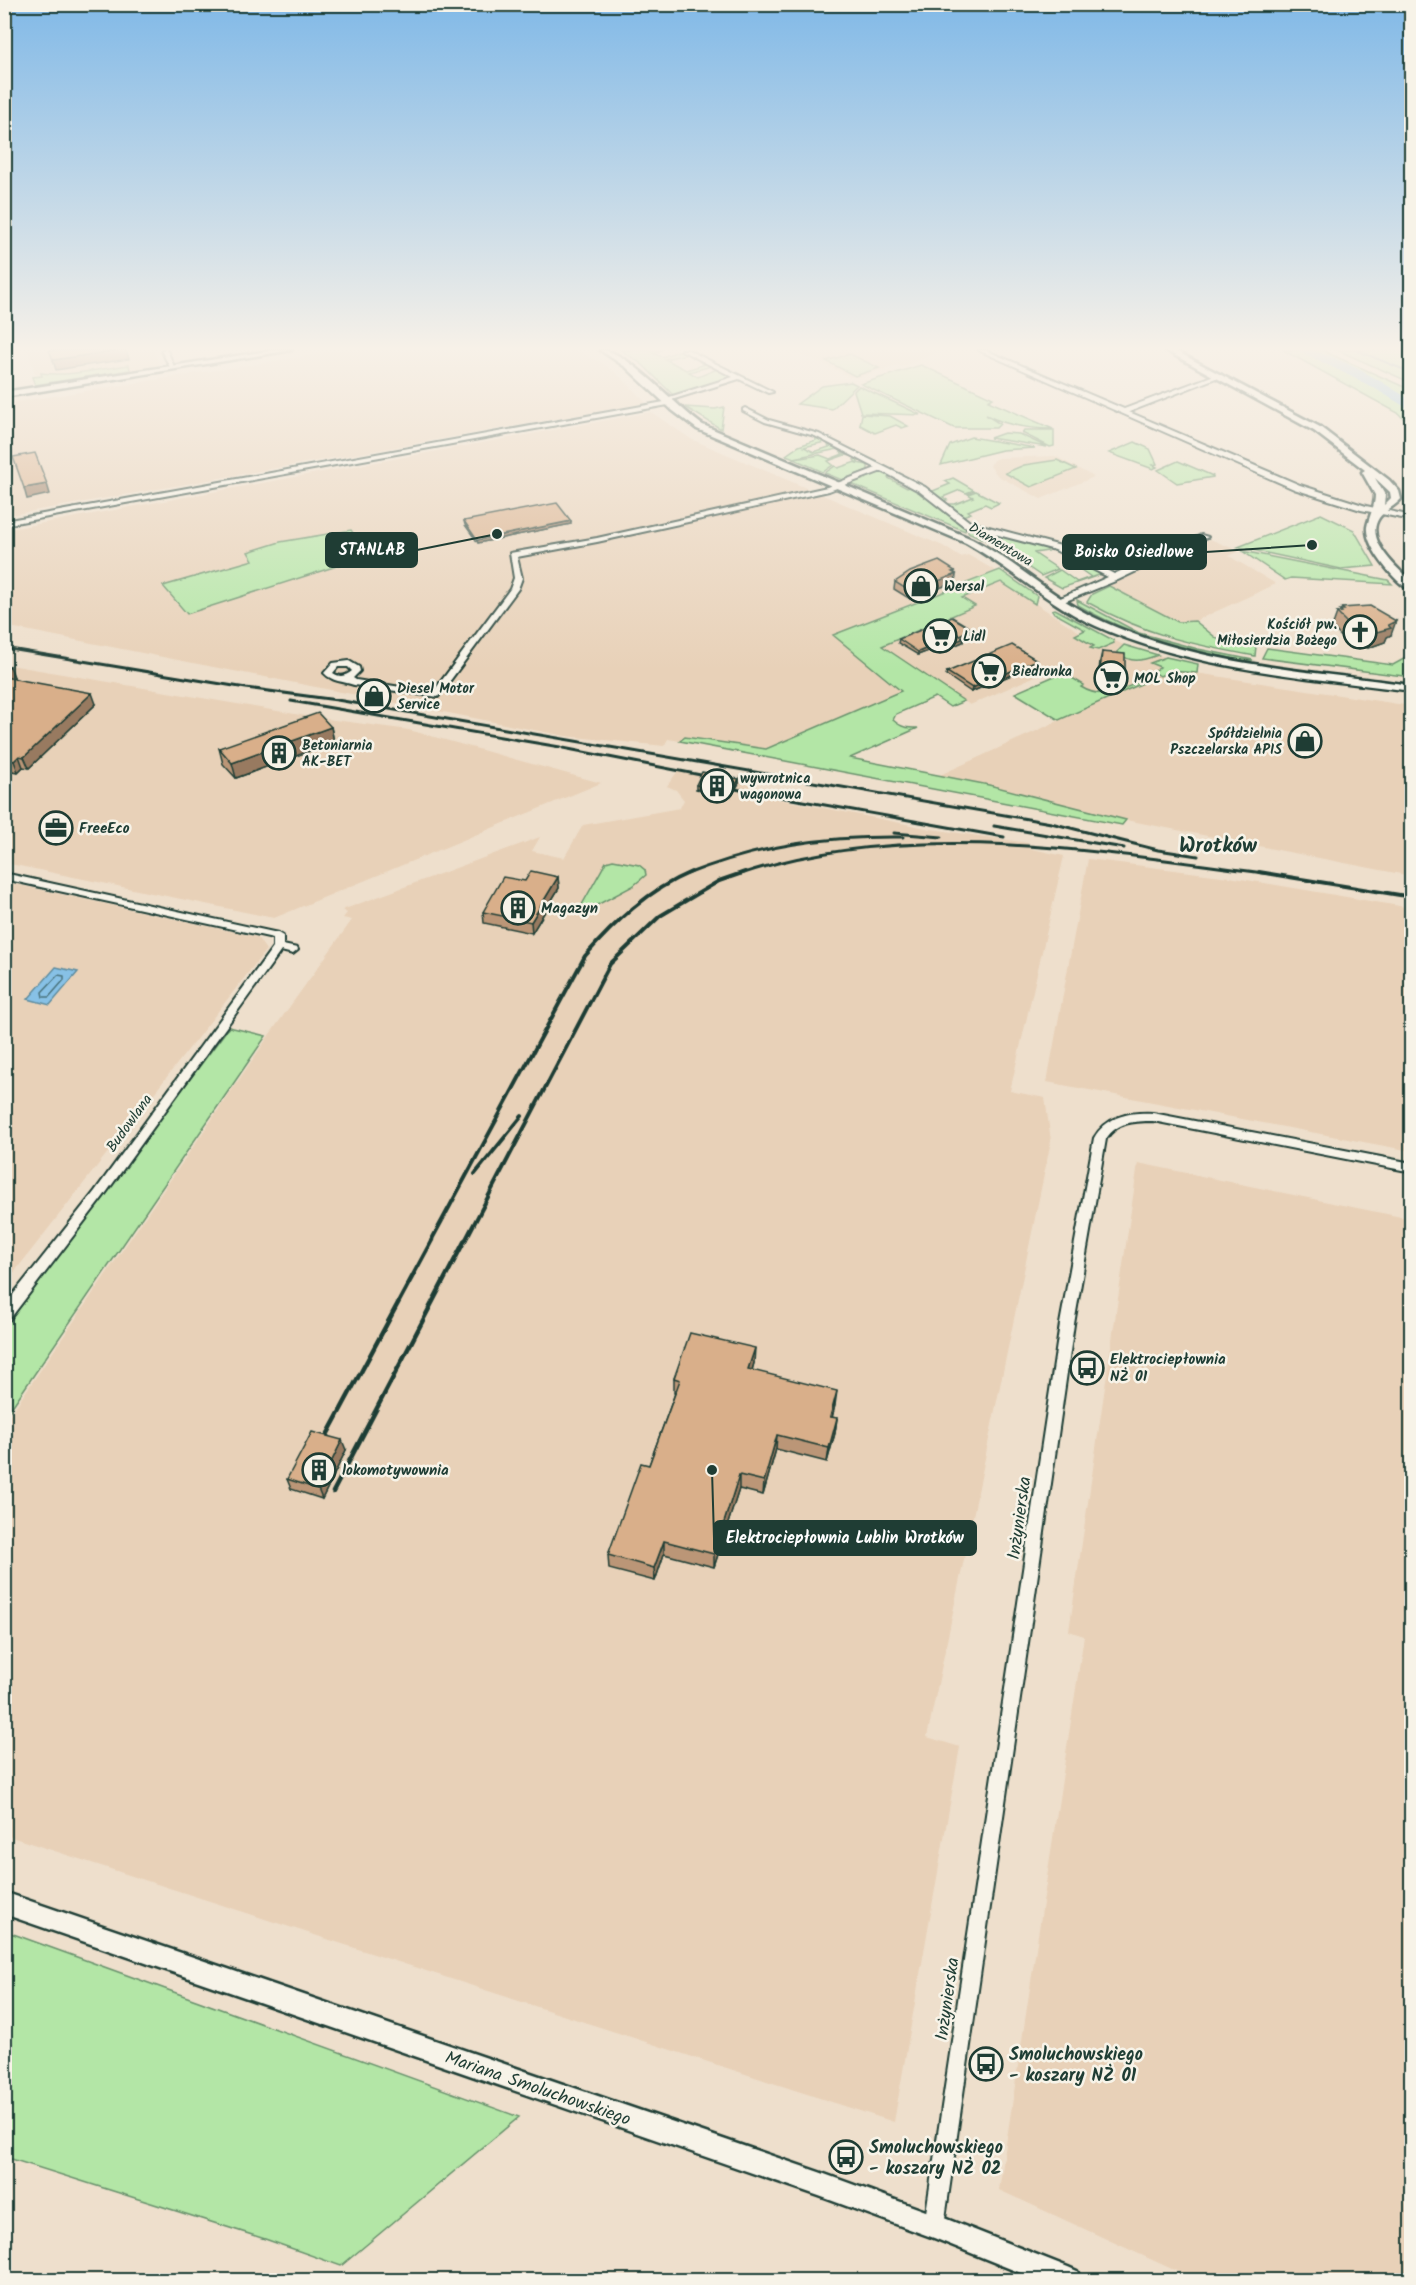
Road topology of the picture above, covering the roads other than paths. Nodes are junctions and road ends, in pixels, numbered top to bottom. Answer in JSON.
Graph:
{"nodes":[{"id":1,"x":367,"y":457,"type":"edge"},
{"id":2,"x":769,"y":457,"type":"edge"},
{"id":3,"x":858,"y":457,"type":"edge"},
{"id":4,"x":1227,"y":457,"type":"edge"},
{"id":5,"x":1351,"y":457,"type":"edge"},
{"id":6,"x":1364,"y":467,"type":"junction"},
{"id":7,"x":881,"y":469,"type":"junction"},
{"id":8,"x":838,"y":486,"type":"junction"},
{"id":9,"x":1378,"y":514,"type":"junction"},
{"id":10,"x":1412,"y":518,"type":"edge"},
{"id":11,"x":4,"y":524,"type":"edge"},
{"id":12,"x":1204,"y":537,"type":"dead end"},
{"id":13,"x":1115,"y":578,"type":"junction"},
{"id":14,"x":1412,"y":588,"type":"edge"},
{"id":15,"x":1061,"y":601,"type":"junction"},
{"id":16,"x":346,"y":678,"type":"dead end"},
{"id":17,"x":1412,"y":688,"type":"edge"},
{"id":18,"x":4,"y":876,"type":"edge"},
{"id":19,"x":278,"y":947,"type":"junction"},
{"id":20,"x":293,"y":950,"type":"dead end"},
{"id":21,"x":1412,"y":1168,"type":"edge"},
{"id":22,"x":4,"y":1316,"type":"edge"},
{"id":23,"x":4,"y":1903,"type":"edge"},
{"id":24,"x":934,"y":2226,"type":"junction"},
{"id":25,"x":1068,"y":2280,"type":"edge"}],
"edges":[{"from":1,"to":11,"type":"street"},
{"from":2,"to":8,"type":"street","name":"Diamentowa"},
{"from":3,"to":7,"type":"street"},
{"from":4,"to":9,"type":"street"},
{"from":5,"to":6,"type":"street"},
{"from":6,"to":9,"type":"street"},
{"from":6,"to":9,"type":"street"},
{"from":7,"to":8,"type":"street"},
{"from":7,"to":13,"type":"street"},
{"from":8,"to":15,"type":"street","name":"Diamentowa"},
{"from":8,"to":16,"type":"street"},
{"from":9,"to":10,"type":"street"},
{"from":9,"to":14,"type":"street"},
{"from":12,"to":13,"type":"street"},
{"from":13,"to":15,"type":"street"},
{"from":15,"to":17,"type":"street","name":"Diamentowa"},
{"from":18,"to":19,"type":"street"},
{"from":19,"to":20,"type":"street"},
{"from":19,"to":22,"type":"street","name":"Budowlana"},
{"from":21,"to":24,"type":"street","name":"Inżynierska"},
{"from":23,"to":24,"type":"street","name":"Mariana Smoluchowskiego"},
{"from":24,"to":25,"type":"street","name":"Mariana Smoluchowskiego"}]}
